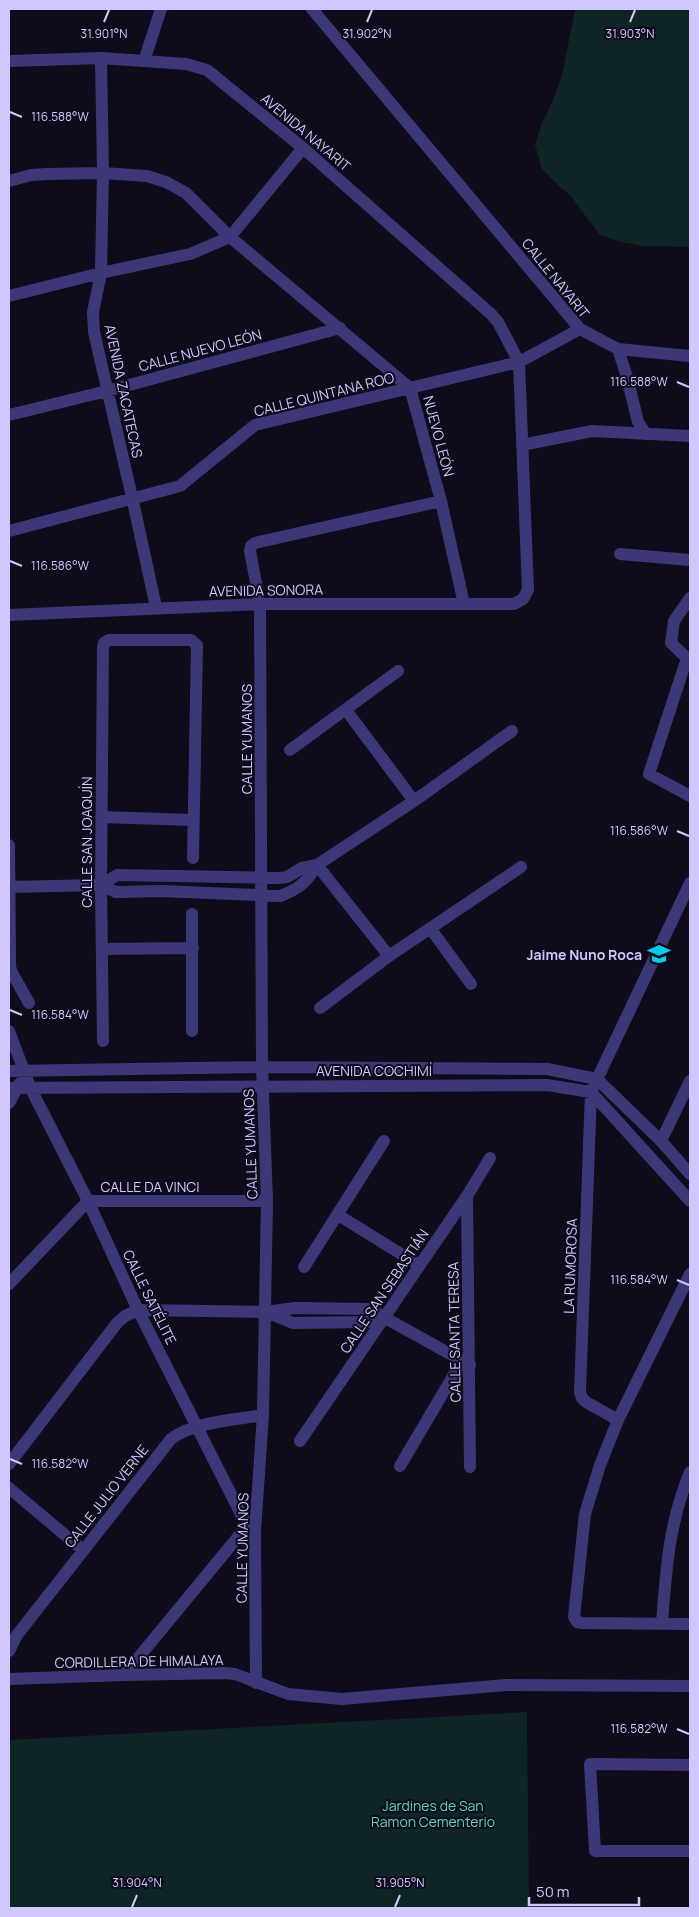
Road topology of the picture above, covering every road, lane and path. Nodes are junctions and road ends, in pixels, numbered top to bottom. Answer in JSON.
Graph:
{"nodes":[{"id":1,"x":161,"y":9,"type":"edge"},
{"id":2,"x":312,"y":9,"type":"edge"},
{"id":3,"x":101,"y":58,"type":"junction"},
{"id":4,"x":9,"y":61,"type":"edge"},
{"id":5,"x":144,"y":61,"type":"junction"},
{"id":6,"x":303,"y":148,"type":"junction"},
{"id":7,"x":103,"y":173,"type":"junction"},
{"id":8,"x":9,"y":181,"type":"edge"},
{"id":9,"x":230,"y":237,"type":"junction"},
{"id":10,"x":100,"y":274,"type":"junction"},
{"id":11,"x":9,"y":296,"type":"edge"},
{"id":12,"x":340,"y":328,"type":"junction"},
{"id":13,"x":580,"y":329,"type":"junction"},
{"id":14,"x":618,"y":350,"type":"junction"},
{"id":15,"x":690,"y":356,"type":"edge"},
{"id":16,"x":519,"y":362,"type":"junction"},
{"id":17,"x":410,"y":388,"type":"junction"},
{"id":18,"x":107,"y":391,"type":"junction"},
{"id":19,"x":9,"y":415,"type":"edge"},
{"id":20,"x":646,"y":434,"type":"junction"},
{"id":21,"x":690,"y":436,"type":"edge"},
{"id":22,"x":522,"y":445,"type":"junction"},
{"id":23,"x":132,"y":497,"type":"junction"},
{"id":24,"x":441,"y":502,"type":"junction"},
{"id":25,"x":9,"y":531,"type":"edge"},
{"id":26,"x":620,"y":554,"type":"dead end"},
{"id":27,"x":690,"y":560,"type":"edge"},
{"id":28,"x":690,"y":598,"type":"edge"},
{"id":29,"x":260,"y":604,"type":"junction"},
{"id":30,"x":464,"y":604,"type":"junction"},
{"id":31,"x":156,"y":607,"type":"junction"},
{"id":32,"x":9,"y":615,"type":"edge"},
{"id":33,"x":689,"y":659,"type":"edge"},
{"id":34,"x":398,"y":671,"type":"dead end"},
{"id":35,"x":346,"y":710,"type":"junction"},
{"id":36,"x":512,"y":731,"type":"dead end"},
{"id":37,"x":290,"y":750,"type":"dead end"},
{"id":38,"x":690,"y":796,"type":"edge"},
{"id":39,"x":414,"y":801,"type":"junction"},
{"id":40,"x":101,"y":817,"type":"junction"},
{"id":41,"x":193,"y":820,"type":"junction"},
{"id":42,"x":9,"y":844,"type":"edge"},
{"id":43,"x":193,"y":858,"type":"dead end"},
{"id":44,"x":317,"y":865,"type":"junction"},
{"id":45,"x":521,"y":867,"type":"dead end"},
{"id":46,"x":162,"y":876,"type":"junction"},
{"id":47,"x":262,"y":878,"type":"junction"},
{"id":48,"x":690,"y":883,"type":"edge"},
{"id":49,"x":101,"y":885,"type":"junction"},
{"id":50,"x":10,"y":887,"type":"edge"},
{"id":51,"x":162,"y":891,"type":"junction"},
{"id":52,"x":262,"y":895,"type":"junction"},
{"id":53,"x":192,"y":914,"type":"dead end"},
{"id":54,"x":430,"y":928,"type":"junction"},
{"id":55,"x":193,"y":948,"type":"junction"},
{"id":56,"x":102,"y":949,"type":"junction"},
{"id":57,"x":388,"y":956,"type":"junction"},
{"id":58,"x":471,"y":984,"type":"dead end"},
{"id":59,"x":29,"y":1003,"type":"dead end"},
{"id":60,"x":320,"y":1008,"type":"dead end"},
{"id":61,"x":9,"y":1031,"type":"edge"},
{"id":62,"x":192,"y":1031,"type":"dead end"},
{"id":63,"x":103,"y":1040,"type":"dead end"},
{"id":64,"x":262,"y":1067,"type":"junction"},
{"id":65,"x":9,"y":1071,"type":"edge"},
{"id":66,"x":23,"y":1071,"type":"junction"},
{"id":67,"x":597,"y":1079,"type":"junction"},
{"id":68,"x":690,"y":1081,"type":"edge"},
{"id":69,"x":262,"y":1086,"type":"junction"},
{"id":70,"x":19,"y":1088,"type":"edge"},
{"id":71,"x":591,"y":1092,"type":"junction"},
{"id":72,"x":9,"y":1103,"type":"edge"},
{"id":73,"x":384,"y":1141,"type":"dead end"},
{"id":74,"x":661,"y":1141,"type":"junction"},
{"id":75,"x":490,"y":1158,"type":"dead end"},
{"id":76,"x":690,"y":1174,"type":"edge"},
{"id":77,"x":467,"y":1196,"type":"junction"},
{"id":78,"x":88,"y":1200,"type":"junction"},
{"id":79,"x":267,"y":1201,"type":"junction"},
{"id":80,"x":690,"y":1201,"type":"edge"},
{"id":81,"x":338,"y":1215,"type":"junction"},
{"id":82,"x":419,"y":1264,"type":"junction"},
{"id":83,"x":304,"y":1267,"type":"dead end"},
{"id":84,"x":690,"y":1274,"type":"edge"},
{"id":85,"x":9,"y":1284,"type":"edge"},
{"id":86,"x":138,"y":1310,"type":"junction"},
{"id":87,"x":266,"y":1312,"type":"junction"},
{"id":88,"x":384,"y":1317,"type":"junction"},
{"id":89,"x":466,"y":1363,"type":"junction"},
{"id":90,"x":263,"y":1415,"type":"junction"},
{"id":91,"x":618,"y":1420,"type":"junction"},
{"id":92,"x":198,"y":1427,"type":"junction"},
{"id":93,"x":300,"y":1440,"type":"dead end"},
{"id":94,"x":9,"y":1464,"type":"edge"},
{"id":95,"x":400,"y":1466,"type":"dead end"},
{"id":96,"x":470,"y":1466,"type":"dead end"},
{"id":97,"x":690,"y":1472,"type":"edge"},
{"id":98,"x":9,"y":1488,"type":"edge"},
{"id":99,"x":251,"y":1529,"type":"junction"},
{"id":100,"x":83,"y":1550,"type":"junction"},
{"id":101,"x":662,"y":1623,"type":"junction"},
{"id":102,"x":690,"y":1624,"type":"edge"},
{"id":103,"x":13,"y":1631,"type":"edge"},
{"id":104,"x":9,"y":1650,"type":"edge"},
{"id":105,"x":124,"y":1675,"type":"junction"},
{"id":106,"x":9,"y":1680,"type":"edge"},
{"id":107,"x":256,"y":1683,"type":"junction"},
{"id":108,"x":690,"y":1686,"type":"edge"},
{"id":109,"x":690,"y":1765,"type":"edge"},
{"id":110,"x":690,"y":1851,"type":"edge"}],
"edges":[{"from":1,"to":5,"type":"street"},
{"from":2,"to":13,"type":"street","name":"CALLE NAYARIT"},
{"from":3,"to":4,"type":"street","name":"AVENIDA NAYARIT"},
{"from":3,"to":5,"type":"street","name":"AVENIDA NAYARIT"},
{"from":3,"to":7,"type":"street","name":"AVENIDA ZACATECAS"},
{"from":5,"to":6,"type":"street","name":"AVENIDA NAYARIT"},
{"from":6,"to":9,"type":"street"},
{"from":6,"to":16,"type":"street","name":"AVENIDA NAYARIT"},
{"from":7,"to":8,"type":"street","name":"NUEVO LEÓN"},
{"from":7,"to":9,"type":"street","name":"NUEVO LEÓN"},
{"from":7,"to":10,"type":"street","name":"AVENIDA ZACATECAS"},
{"from":9,"to":10,"type":"street"},
{"from":9,"to":12,"type":"street","name":"NUEVO LEÓN"},
{"from":10,"to":11,"type":"street"},
{"from":10,"to":18,"type":"street","name":"AVENIDA ZACATECAS"},
{"from":12,"to":17,"type":"street","name":"NUEVO LEÓN"},
{"from":12,"to":18,"type":"street","name":"CALLE NUEVO LEÓN"},
{"from":13,"to":14,"type":"street"},
{"from":13,"to":16,"type":"street","name":"CALLE NAYARIT"},
{"from":14,"to":15,"type":"street"},
{"from":14,"to":20,"type":"street"},
{"from":16,"to":17,"type":"street","name":"CALLE QUINTANA ROO"},
{"from":16,"to":22,"type":"street"},
{"from":17,"to":23,"type":"street","name":"CALLE QUINTANA ROO"},
{"from":17,"to":24,"type":"street","name":"NUEVO LEÓN"},
{"from":18,"to":19,"type":"street","name":"CALLE NUEVO LEÓN"},
{"from":18,"to":23,"type":"street","name":"AVENIDA ZACATECAS"},
{"from":20,"to":21,"type":"street"},
{"from":20,"to":22,"type":"street"},
{"from":22,"to":30,"type":"street","name":"AVENIDA SONORA"},
{"from":23,"to":25,"type":"street","name":"CALLE QUINTANA ROO"},
{"from":23,"to":31,"type":"street","name":"AVENIDA ZACATECAS"},
{"from":24,"to":29,"type":"street","name":"CALLE YUMANOS"},
{"from":24,"to":30,"type":"street","name":"NUEVO LEÓN"},
{"from":26,"to":27,"type":"street"},
{"from":28,"to":33,"type":"street"},
{"from":29,"to":30,"type":"street","name":"AVENIDA SONORA"},
{"from":29,"to":31,"type":"street","name":"AVENIDA SONORA"},
{"from":29,"to":47,"type":"street","name":"CALLE YUMANOS"},
{"from":31,"to":32,"type":"street","name":"AVENIDA SONORA"},
{"from":33,"to":38,"type":"street"},
{"from":34,"to":35,"type":"street"},
{"from":35,"to":37,"type":"street"},
{"from":35,"to":39,"type":"street"},
{"from":36,"to":39,"type":"street"},
{"from":39,"to":44,"type":"street"},
{"from":40,"to":41,"type":"street"},
{"from":40,"to":41,"type":"street","name":"CALLE SAN JOAQUÍN"},
{"from":40,"to":49,"type":"street","name":"CALLE SAN JOAQUÍN"},
{"from":41,"to":43,"type":"street"},
{"from":42,"to":50,"type":"street"},
{"from":44,"to":47,"type":"street"},
{"from":44,"to":52,"type":"street"},
{"from":44,"to":57,"type":"street"},
{"from":45,"to":54,"type":"street"},
{"from":46,"to":47,"type":"street"},
{"from":46,"to":49,"type":"street"},
{"from":46,"to":51,"type":"street"},
{"from":47,"to":52,"type":"street","name":"CALLE YUMANOS"},
{"from":48,"to":67,"type":"street"},
{"from":49,"to":50,"type":"street"},
{"from":49,"to":51,"type":"street"},
{"from":49,"to":56,"type":"street","name":"CALLE SAN JOAQUÍN"},
{"from":50,"to":59,"type":"street"},
{"from":51,"to":52,"type":"street"},
{"from":52,"to":64,"type":"street","name":"CALLE YUMANOS"},
{"from":53,"to":55,"type":"street"},
{"from":54,"to":57,"type":"street"},
{"from":54,"to":58,"type":"street"},
{"from":55,"to":56,"type":"street"},
{"from":55,"to":62,"type":"street"},
{"from":56,"to":63,"type":"street","name":"CALLE SAN JOAQUÍN"},
{"from":57,"to":60,"type":"street"},
{"from":61,"to":66,"type":"street","name":"CALLE SATÉLITE"},
{"from":64,"to":66,"type":"street","name":"AVENIDA COCHIMÍ"},
{"from":64,"to":67,"type":"street","name":"AVENIDA COCHIMÍ"},
{"from":64,"to":69,"type":"street","name":"CALLE YUMANOS"},
{"from":65,"to":66,"type":"street","name":"AVENIDA COCHIMÍ"},
{"from":66,"to":70,"type":"street","name":"CALLE SATÉLITE"},
{"from":67,"to":71,"type":"street"},
{"from":67,"to":74,"type":"street"},
{"from":68,"to":74,"type":"street"},
{"from":69,"to":70,"type":"street","name":"AVENIDA COCHIMÍ"},
{"from":69,"to":71,"type":"street","name":"AVENIDA COCHIMÍ"},
{"from":69,"to":79,"type":"street","name":"CALLE YUMANOS"},
{"from":70,"to":72,"type":"street"},
{"from":70,"to":78,"type":"street","name":"CALLE SATÉLITE"},
{"from":71,"to":80,"type":"street"},
{"from":71,"to":91,"type":"street","name":"LA RUMOROSA"},
{"from":73,"to":81,"type":"street"},
{"from":74,"to":76,"type":"street"},
{"from":75,"to":77,"type":"street","name":"CALLE SAN SEBASTIÁN"},
{"from":77,"to":82,"type":"street","name":"CALLE SAN SEBASTIÁN"},
{"from":77,"to":89,"type":"street","name":"CALLE SANTA TERESA"},
{"from":78,"to":79,"type":"street","name":"CALLE DA VINCI"},
{"from":78,"to":85,"type":"street","name":"CALLE DA VINCI"},
{"from":78,"to":86,"type":"street","name":"CALLE SATÉLITE"},
{"from":79,"to":87,"type":"street","name":"CALLE YUMANOS"},
{"from":81,"to":82,"type":"street"},
{"from":81,"to":83,"type":"street"},
{"from":82,"to":88,"type":"street","name":"CALLE SAN SEBASTIÁN"},
{"from":84,"to":91,"type":"street"},
{"from":86,"to":87,"type":"street"},
{"from":86,"to":92,"type":"street","name":"CALLE SATÉLITE"},
{"from":86,"to":94,"type":"street"},
{"from":87,"to":88,"type":"street"},
{"from":87,"to":90,"type":"street","name":"CALLE YUMANOS"},
{"from":88,"to":89,"type":"street"},
{"from":88,"to":93,"type":"street","name":"CALLE SAN SEBASTIÁN"},
{"from":89,"to":95,"type":"street"},
{"from":89,"to":96,"type":"street","name":"CALLE SANTA TERESA"},
{"from":90,"to":92,"type":"street","name":"CALLE JULIO VERNE"},
{"from":90,"to":99,"type":"street","name":"CALLE YUMANOS"},
{"from":91,"to":101,"type":"street"},
{"from":92,"to":99,"type":"street","name":"CALLE SATÉLITE"},
{"from":92,"to":100,"type":"street","name":"CALLE JULIO VERNE"},
{"from":97,"to":101,"type":"street"},
{"from":98,"to":100,"type":"street"},
{"from":99,"to":105,"type":"street"},
{"from":99,"to":107,"type":"street","name":"CALLE YUMANOS"},
{"from":100,"to":103,"type":"street","name":"CALLE JULIO VERNE"},
{"from":101,"to":102,"type":"street"},
{"from":103,"to":104,"type":"street","name":"CALLE JULIO VERNE"},
{"from":105,"to":106,"type":"street","name":"CORDILLERA DE HIMALAYA"},
{"from":105,"to":107,"type":"street","name":"CORDILLERA DE HIMALAYA"},
{"from":107,"to":108,"type":"street","name":"CORDILLERA DE HIMALAYA"},
{"from":109,"to":110,"type":"street"}]}
